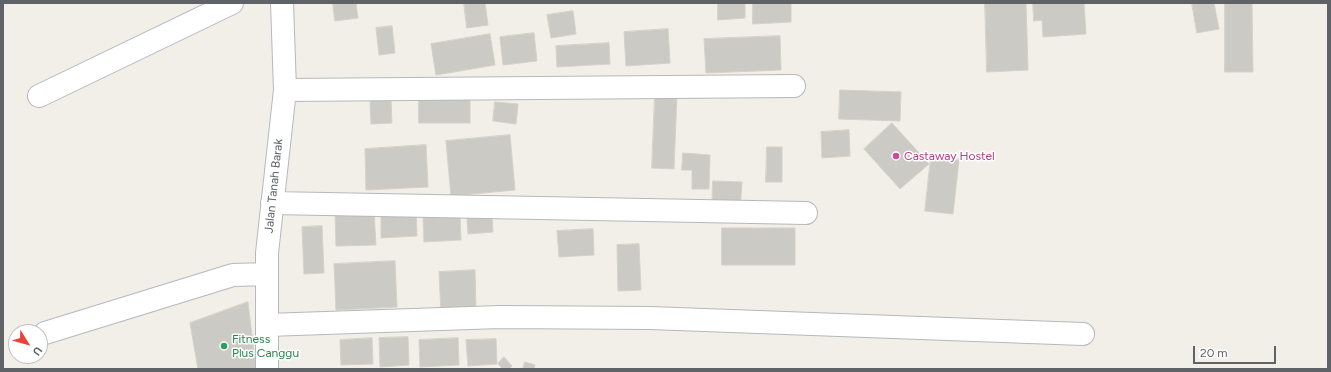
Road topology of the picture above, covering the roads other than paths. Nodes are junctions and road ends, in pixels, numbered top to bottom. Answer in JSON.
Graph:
{"nodes":[{"id":1,"x":232,"y":3,"type":"edge"},
{"id":2,"x":282,"y":3,"type":"edge"},
{"id":3,"x":794,"y":86,"type":"dead end"},
{"id":4,"x":285,"y":90,"type":"junction"},
{"id":5,"x":39,"y":96,"type":"dead end"},
{"id":6,"x":272,"y":204,"type":"junction"},
{"id":7,"x":806,"y":213,"type":"dead end"},
{"id":8,"x":266,"y":274,"type":"junction"},
{"id":9,"x":267,"y":325,"type":"junction"},
{"id":10,"x":48,"y":332,"type":"edge"},
{"id":11,"x":1083,"y":334,"type":"dead end"},
{"id":12,"x":267,"y":369,"type":"edge"}],
"edges":[{"from":1,"to":5,"type":"street"},
{"from":2,"to":4,"type":"street","name":"Jalan Tanah Barak"},
{"from":3,"to":4,"type":"street"},
{"from":4,"to":6,"type":"street","name":"Jalan Tanah Barak"},
{"from":6,"to":7,"type":"street"},
{"from":6,"to":8,"type":"street","name":"Jalan Tanah Barak"},
{"from":8,"to":9,"type":"street","name":"Jalan Tanah Barak"},
{"from":8,"to":10,"type":"street"},
{"from":9,"to":11,"type":"street"},
{"from":9,"to":12,"type":"street","name":"Jalan Tanah Barak"}]}
